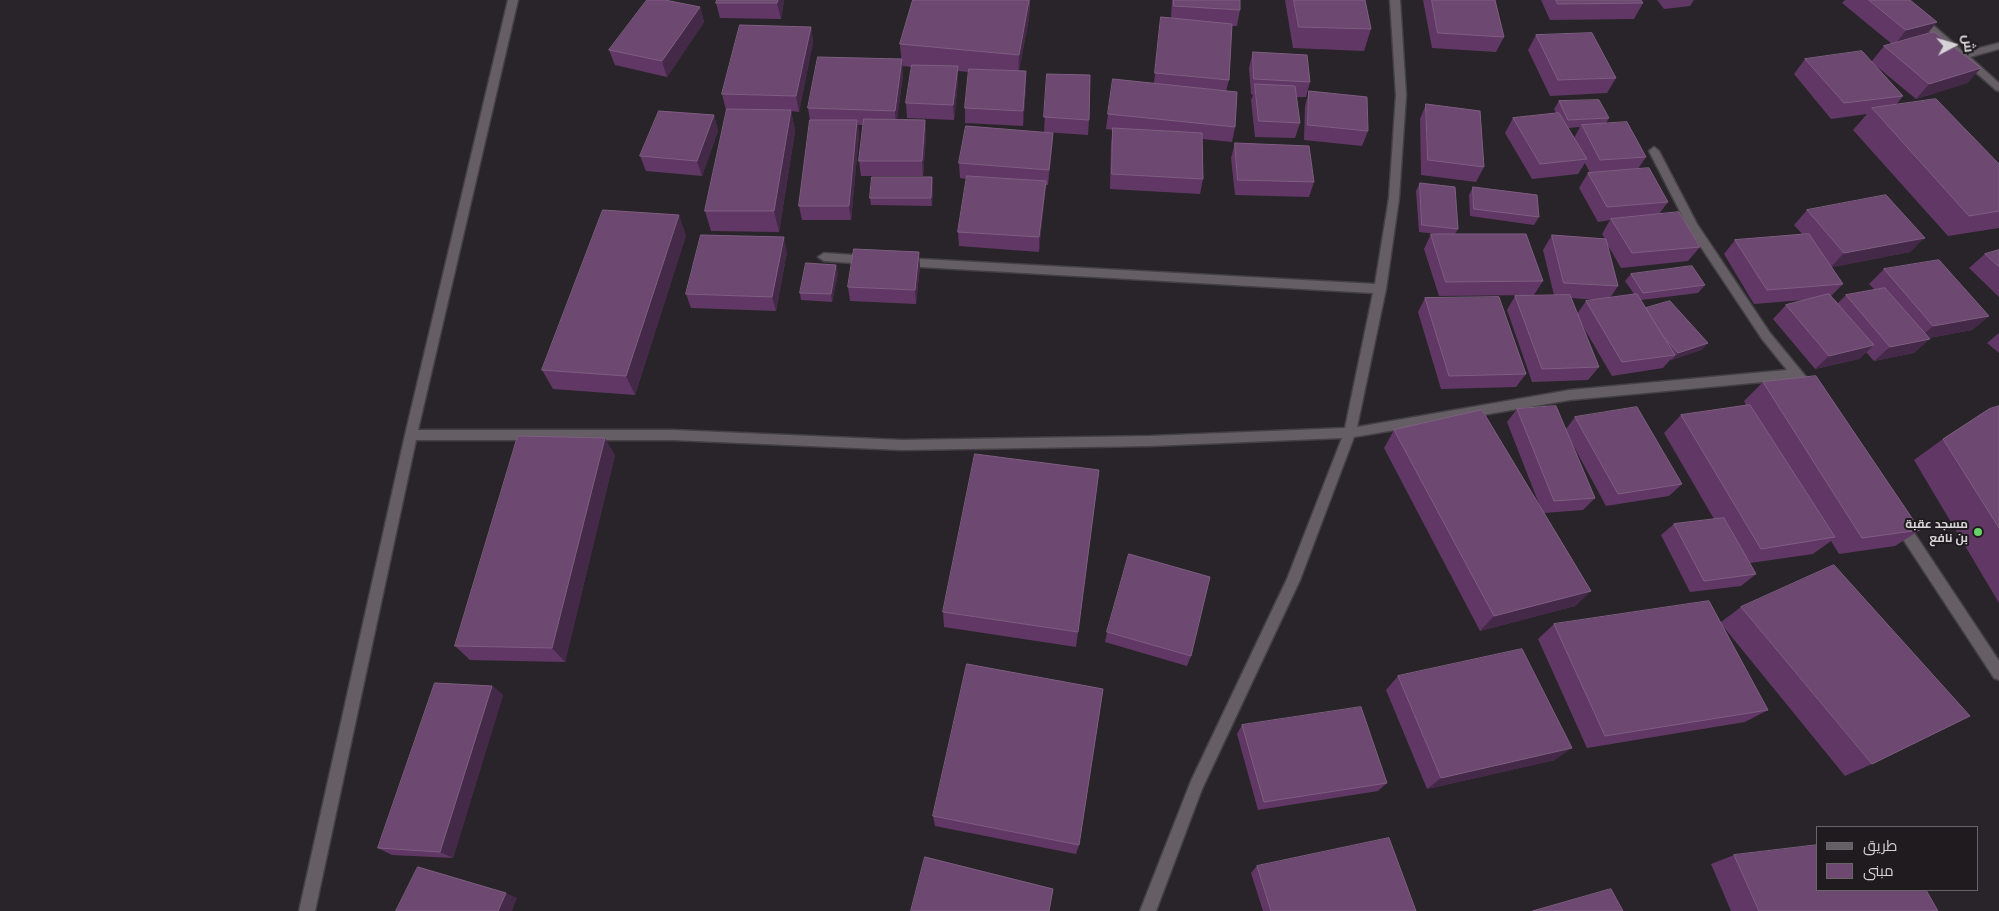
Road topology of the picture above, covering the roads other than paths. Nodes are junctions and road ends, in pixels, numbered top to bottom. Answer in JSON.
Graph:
{"nodes":[{"id":1,"x":513,"y":0,"type":"edge"},
{"id":2,"x":1395,"y":0,"type":"edge"},
{"id":3,"x":1898,"y":0,"type":"edge"},
{"id":4,"x":1999,"y":46,"type":"edge"},
{"id":5,"x":1962,"y":56,"type":"junction"},
{"id":6,"x":1999,"y":88,"type":"edge"},
{"id":7,"x":1654,"y":151,"type":"dead end"},
{"id":8,"x":824,"y":257,"type":"dead end"},
{"id":9,"x":1380,"y":289,"type":"junction"},
{"id":10,"x":1797,"y":374,"type":"junction"},
{"id":11,"x":1809,"y":388,"type":"edge"},
{"id":12,"x":1350,"y":433,"type":"junction"},
{"id":13,"x":411,"y":435,"type":"junction"},
{"id":14,"x":1891,"y":509,"type":"edge"},
{"id":15,"x":1999,"y":673,"type":"edge"},
{"id":16,"x":307,"y":911,"type":"edge"},
{"id":17,"x":1148,"y":911,"type":"edge"}],
"edges":[{"from":1,"to":13,"type":"street"},
{"from":2,"to":9,"type":"street"},
{"from":3,"to":5,"type":"street"},
{"from":4,"to":5,"type":"street"},
{"from":5,"to":6,"type":"street"},
{"from":7,"to":10,"type":"street"},
{"from":8,"to":9,"type":"street"},
{"from":9,"to":12,"type":"street"},
{"from":10,"to":11,"type":"street"},
{"from":10,"to":12,"type":"street"},
{"from":12,"to":13,"type":"street"},
{"from":12,"to":17,"type":"street"},
{"from":13,"to":16,"type":"street"},
{"from":14,"to":15,"type":"street"}]}
